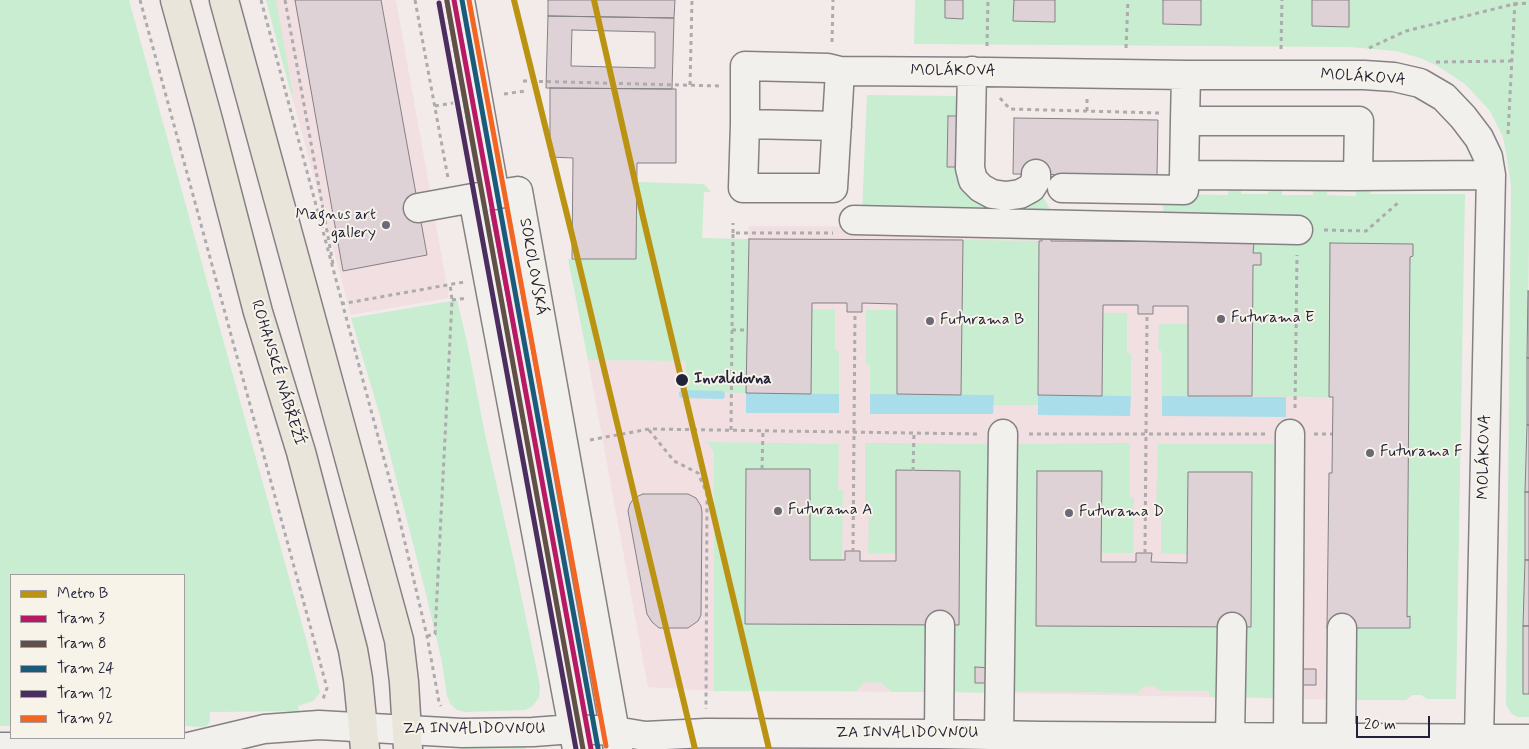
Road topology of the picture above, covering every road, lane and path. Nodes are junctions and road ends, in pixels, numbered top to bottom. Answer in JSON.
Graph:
{"nodes":[{"id":1,"x":140,"y":0,"type":"edge"},
{"id":2,"x":175,"y":0,"type":"edge"},
{"id":3,"x":224,"y":0,"type":"edge"},
{"id":4,"x":261,"y":0,"type":"edge"},
{"id":5,"x":285,"y":0,"type":"edge"},
{"id":6,"x":415,"y":0,"type":"edge"},
{"id":7,"x":460,"y":0,"type":"edge"},
{"id":8,"x":692,"y":0,"type":"edge"},
{"id":9,"x":832,"y":0,"type":"edge"},
{"id":10,"x":988,"y":0,"type":"edge"},
{"id":11,"x":1128,"y":0,"type":"edge"},
{"id":12,"x":1282,"y":0,"type":"edge"},
{"id":13,"x":1514,"y":2,"type":"edge"},
{"id":14,"x":1529,"y":3,"type":"edge"},
{"id":15,"x":1364,"y":50,"type":"dead end"},
{"id":16,"x":836,"y":59,"type":"junction"},
{"id":17,"x":1511,"y":61,"type":"junction"},
{"id":18,"x":1427,"y":62,"type":"dead end"},
{"id":19,"x":980,"y":72,"type":"junction"},
{"id":20,"x":1126,"y":73,"type":"junction"},
{"id":21,"x":1280,"y":74,"type":"junction"},
{"id":22,"x":1186,"y":75,"type":"junction"},
{"id":23,"x":524,"y":81,"type":"dead end"},
{"id":24,"x":690,"y":85,"type":"junction"},
{"id":25,"x":706,"y":86,"type":"dead end"},
{"id":26,"x":525,"y":91,"type":"dead end"},
{"id":27,"x":502,"y":94,"type":"dead end"},
{"id":28,"x":1000,"y":97,"type":"dead end"},
{"id":29,"x":1087,"y":99,"type":"dead end"},
{"id":30,"x":462,"y":101,"type":"dead end"},
{"id":31,"x":435,"y":106,"type":"junction"},
{"id":32,"x":1160,"y":108,"type":"dead end"},
{"id":33,"x":1087,"y":111,"type":"junction"},
{"id":34,"x":1185,"y":121,"type":"junction"},
{"id":35,"x":745,"y":124,"type":"junction"},
{"id":36,"x":836,"y":126,"type":"junction"},
{"id":37,"x":1489,"y":166,"type":"junction"},
{"id":38,"x":1036,"y":174,"type":"dead end"},
{"id":39,"x":1358,"y":176,"type":"junction"},
{"id":40,"x":1184,"y":182,"type":"junction"},
{"id":41,"x":1062,"y":188,"type":"dead end"},
{"id":42,"x":473,"y":199,"type":"junction"},
{"id":43,"x":1401,"y":201,"type":"dead end"},
{"id":44,"x":418,"y":208,"type":"dead end"},
{"id":45,"x":733,"y":223,"type":"dead end"},
{"id":46,"x":845,"y":226,"type":"joint"},
{"id":47,"x":1183,"y":227,"type":"junction"},
{"id":48,"x":1298,"y":230,"type":"junction"},
{"id":49,"x":733,"y":233,"type":"junction"},
{"id":50,"x":467,"y":281,"type":"dead end"},
{"id":51,"x":450,"y":284,"type":"junction"},
{"id":52,"x":338,"y":289,"type":"junction"},
{"id":53,"x":468,"y":290,"type":"dead end"},
{"id":54,"x":452,"y":300,"type":"junction"},
{"id":55,"x":342,"y":304,"type":"junction"},
{"id":56,"x":855,"y":312,"type":"dead end"},
{"id":57,"x":1147,"y":314,"type":"dead end"},
{"id":58,"x":732,"y":330,"type":"junction"},
{"id":59,"x":748,"y":330,"type":"dead end"},
{"id":60,"x":649,"y":429,"type":"junction"},
{"id":61,"x":731,"y":430,"type":"junction"},
{"id":62,"x":763,"y":431,"type":"junction"},
{"id":63,"x":855,"y":432,"type":"junction"},
{"id":64,"x":914,"y":433,"type":"junction"},
{"id":65,"x":1003,"y":434,"type":"junction"},
{"id":66,"x":1146,"y":434,"type":"junction"},
{"id":67,"x":1290,"y":434,"type":"junction"},
{"id":68,"x":590,"y":440,"type":"dead end"},
{"id":69,"x":762,"y":469,"type":"dead end"},
{"id":70,"x":913,"y":470,"type":"dead end"},
{"id":71,"x":853,"y":552,"type":"dead end"},
{"id":72,"x":1145,"y":553,"type":"dead end"},
{"id":73,"x":940,"y":625,"type":"dead end"},
{"id":74,"x":1232,"y":627,"type":"dead end"},
{"id":75,"x":1342,"y":628,"type":"dead end"},
{"id":76,"x":427,"y":636,"type":"junction"},
{"id":77,"x":321,"y":701,"type":"dead end"},
{"id":78,"x":445,"y":711,"type":"dead end"},
{"id":79,"x":706,"y":733,"type":"junction"},
{"id":80,"x":939,"y":734,"type":"junction"},
{"id":81,"x":999,"y":735,"type":"junction"},
{"id":82,"x":1230,"y":737,"type":"junction"},
{"id":83,"x":364,"y":738,"type":"edge"},
{"id":84,"x":1288,"y":738,"type":"junction"},
{"id":85,"x":575,"y":739,"type":"edge"},
{"id":86,"x":1341,"y":739,"type":"junction"},
{"id":87,"x":1479,"y":739,"type":"junction"},
{"id":88,"x":408,"y":740,"type":"edge"},
{"id":89,"x":1529,"y":740,"type":"edge"},
{"id":90,"x":1041,"y":743,"type":"edge"},
{"id":91,"x":615,"y":744,"type":"edge"},
{"id":92,"x":0,"y":747,"type":"edge"},
{"id":93,"x":190,"y":748,"type":"edge"}],
"edges":[{"from":1,"to":77,"type":"path"},
{"from":2,"to":83,"type":"main road","name":"ROHANSKÉ NÁBŘEŽÍ"},
{"from":3,"to":88,"type":"main road"},
{"from":4,"to":52,"type":"path"},
{"from":5,"to":52,"type":"path"},
{"from":6,"to":31,"type":"path"},
{"from":7,"to":42,"type":"street"},
{"from":8,"to":24,"type":"path"},
{"from":9,"to":16,"type":"path"},
{"from":10,"to":19,"type":"path"},
{"from":11,"to":20,"type":"path"},
{"from":12,"to":21,"type":"path"},
{"from":13,"to":14,"type":"path"},
{"from":13,"to":15,"type":"path"},
{"from":13,"to":17,"type":"path"},
{"from":16,"to":19,"type":"street","name":"MOLÁKOVA"},
{"from":16,"to":35,"type":"street","name":"MOLÁKOVA"},
{"from":16,"to":36,"type":"street","name":"MOLÁKOVA"},
{"from":17,"to":18,"type":"path"},
{"from":17,"to":37,"type":"path"},
{"from":19,"to":20,"type":"street","name":"MOLÁKOVA"},
{"from":19,"to":38,"type":"street"},
{"from":20,"to":22,"type":"street","name":"MOLÁKOVA"},
{"from":21,"to":22,"type":"street","name":"MOLÁKOVA"},
{"from":21,"to":37,"type":"street","name":"MOLÁKOVA"},
{"from":22,"to":34,"type":"street"},
{"from":23,"to":24,"type":"path"},
{"from":24,"to":25,"type":"path"},
{"from":26,"to":27,"type":"path"},
{"from":28,"to":33,"type":"path"},
{"from":29,"to":33,"type":"path"},
{"from":30,"to":31,"type":"path"},
{"from":31,"to":42,"type":"path"},
{"from":32,"to":33,"type":"path"},
{"from":34,"to":39,"type":"street"},
{"from":34,"to":40,"type":"street"},
{"from":35,"to":36,"type":"street"},
{"from":35,"to":36,"type":"street","name":"MOLÁKOVA"},
{"from":37,"to":39,"type":"street"},
{"from":37,"to":87,"type":"street","name":"MOLÁKOVA"},
{"from":39,"to":40,"type":"street"},
{"from":40,"to":41,"type":"street"},
{"from":40,"to":47,"type":"street"},
{"from":42,"to":44,"type":"street"},
{"from":42,"to":85,"type":"street"},
{"from":42,"to":91,"type":"street","name":"SOKOLOVSKÁ"},
{"from":43,"to":48,"type":"path"},
{"from":45,"to":49,"type":"path"},
{"from":46,"to":47,"type":"street"},
{"from":46,"to":49,"type":"path"},
{"from":47,"to":48,"type":"street"},
{"from":48,"to":67,"type":"path"},
{"from":49,"to":58,"type":"path"},
{"from":50,"to":51,"type":"path"},
{"from":51,"to":54,"type":"path"},
{"from":51,"to":55,"type":"path"},
{"from":52,"to":55,"type":"path"},
{"from":53,"to":54,"type":"path"},
{"from":54,"to":76,"type":"path"},
{"from":55,"to":76,"type":"path"},
{"from":56,"to":63,"type":"path"},
{"from":57,"to":66,"type":"path"},
{"from":58,"to":59,"type":"path"},
{"from":58,"to":61,"type":"path"},
{"from":60,"to":61,"type":"path"},
{"from":60,"to":68,"type":"path"},
{"from":60,"to":79,"type":"path"},
{"from":61,"to":62,"type":"path"},
{"from":62,"to":63,"type":"path"},
{"from":62,"to":69,"type":"path"},
{"from":63,"to":64,"type":"path"},
{"from":63,"to":71,"type":"path"},
{"from":64,"to":65,"type":"path"},
{"from":64,"to":70,"type":"path"},
{"from":65,"to":66,"type":"path"},
{"from":65,"to":81,"type":"street"},
{"from":66,"to":67,"type":"path"},
{"from":66,"to":72,"type":"path"},
{"from":67,"to":84,"type":"street"},
{"from":73,"to":80,"type":"street"},
{"from":74,"to":82,"type":"street"},
{"from":75,"to":86,"type":"street"},
{"from":76,"to":78,"type":"path"},
{"from":79,"to":80,"type":"street","name":"ZA INVALIDOVNOU"},
{"from":79,"to":91,"type":"street","name":"ZA INVALIDOVNOU"},
{"from":80,"to":81,"type":"street","name":"ZA INVALIDOVNOU"},
{"from":81,"to":90,"type":"street","name":"ZA INVALIDOVNOU"},
{"from":82,"to":84,"type":"street","name":"ZA INVALIDOVNOU"},
{"from":82,"to":90,"type":"street","name":"ZA INVALIDOVNOU"},
{"from":83,"to":88,"type":"street","name":"ZA INVALIDOVNOU"},
{"from":83,"to":93,"type":"street","name":"ZA INVALIDOVNOU"},
{"from":84,"to":86,"type":"street","name":"ZA INVALIDOVNOU"},
{"from":85,"to":88,"type":"street","name":"ZA INVALIDOVNOU"},
{"from":85,"to":91,"type":"street","name":"ZA INVALIDOVNOU"},
{"from":86,"to":87,"type":"street","name":"ZA INVALIDOVNOU"},
{"from":87,"to":89,"type":"street","name":"ZA INVALIDOVNOU"},
{"from":92,"to":93,"type":"street","name":"ZA INVALIDOVNOU"}]}
